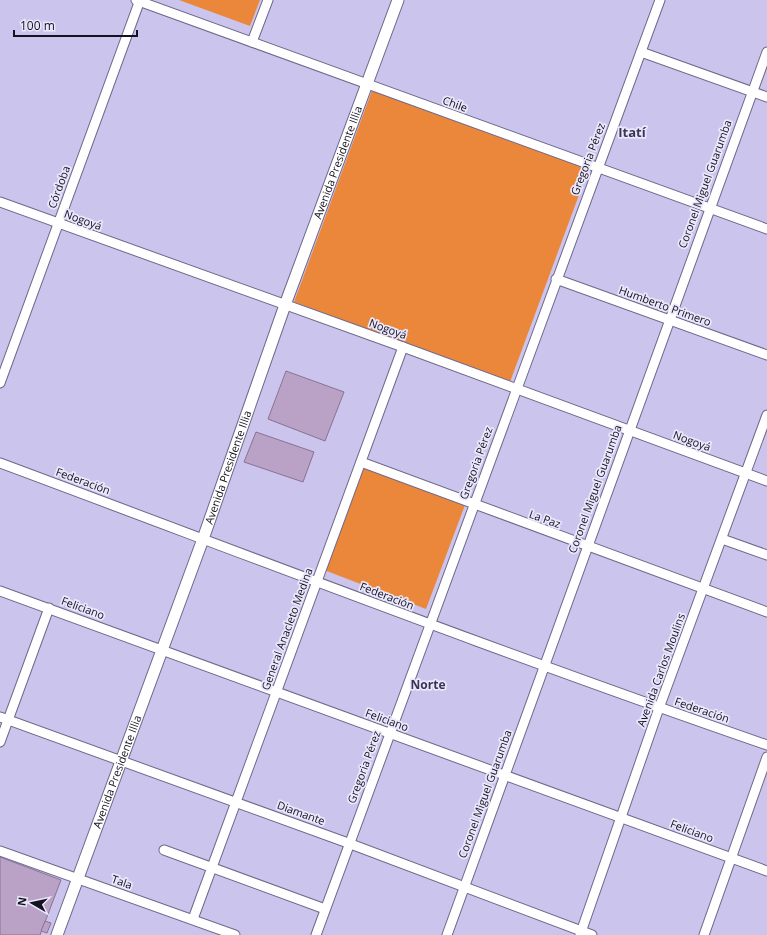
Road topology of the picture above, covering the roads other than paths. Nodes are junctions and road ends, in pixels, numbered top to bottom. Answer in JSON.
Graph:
{"nodes":[{"id":1,"x":138,"y":0,"type":"edge"},
{"id":2,"x":268,"y":0,"type":"edge"},
{"id":3,"x":398,"y":0,"type":"edge"},
{"id":4,"x":660,"y":0,"type":"edge"},
{"id":5,"x":252,"y":42,"type":"junction"},
{"id":6,"x":641,"y":52,"type":"junction"},
{"id":7,"x":767,"y":52,"type":"edge"},
{"id":8,"x":368,"y":85,"type":"junction"},
{"id":9,"x":752,"y":92,"type":"junction"},
{"id":10,"x":767,"y":97,"type":"edge"},
{"id":11,"x":597,"y":169,"type":"junction"},
{"id":12,"x":0,"y":202,"type":"edge"},
{"id":13,"x":709,"y":209,"type":"junction"},
{"id":14,"x":58,"y":223,"type":"junction"},
{"id":15,"x":767,"y":229,"type":"edge"},
{"id":16,"x":556,"y":279,"type":"junction"},
{"id":17,"x":285,"y":306,"type":"junction"},
{"id":18,"x":668,"y":320,"type":"junction"},
{"id":19,"x":403,"y":347,"type":"junction"},
{"id":20,"x":767,"y":355,"type":"edge"},
{"id":21,"x":0,"y":382,"type":"edge"},
{"id":22,"x":516,"y":389,"type":"junction"},
{"id":23,"x":767,"y":415,"type":"edge"},
{"id":24,"x":628,"y":431,"type":"junction"},
{"id":25,"x":361,"y":462,"type":"junction"},
{"id":26,"x":0,"y":463,"type":"edge"},
{"id":27,"x":746,"y":473,"type":"junction"},
{"id":28,"x":767,"y":481,"type":"edge"},
{"id":29,"x":474,"y":505,"type":"junction"},
{"id":30,"x":203,"y":539,"type":"junction"},
{"id":31,"x":722,"y":539,"type":"junction"},
{"id":32,"x":587,"y":547,"type":"junction"},
{"id":33,"x":767,"y":555,"type":"edge"},
{"id":34,"x":317,"y":581,"type":"junction"},
{"id":35,"x":703,"y":589,"type":"junction"},
{"id":36,"x":0,"y":591,"type":"edge"},
{"id":37,"x":49,"y":608,"type":"junction"},
{"id":38,"x":767,"y":612,"type":"edge"},
{"id":39,"x":430,"y":625,"type":"junction"},
{"id":40,"x":162,"y":650,"type":"junction"},
{"id":41,"x":545,"y":666,"type":"junction"},
{"id":42,"x":277,"y":692,"type":"junction"},
{"id":43,"x":659,"y":708,"type":"junction"},
{"id":44,"x":4,"y":719,"type":"edge"},
{"id":45,"x":389,"y":734,"type":"junction"},
{"id":46,"x":0,"y":742,"type":"edge"},
{"id":47,"x":767,"y":745,"type":"edge"},
{"id":48,"x":767,"y":758,"type":"edge"},
{"id":49,"x":121,"y":761,"type":"junction"},
{"id":50,"x":504,"y":776,"type":"junction"},
{"id":51,"x":236,"y":802,"type":"junction"},
{"id":52,"x":620,"y":818,"type":"junction"},
{"id":53,"x":348,"y":843,"type":"junction"},
{"id":54,"x":164,"y":850,"type":"dead end"},
{"id":55,"x":0,"y":851,"type":"edge"},
{"id":56,"x":732,"y":858,"type":"junction"},
{"id":57,"x":212,"y":867,"type":"junction"},
{"id":58,"x":767,"y":871,"type":"edge"},
{"id":59,"x":78,"y":879,"type":"junction"},
{"id":60,"x":465,"y":886,"type":"junction"},
{"id":61,"x":325,"y":909,"type":"junction"},
{"id":62,"x":193,"y":919,"type":"junction"},
{"id":63,"x":580,"y":933,"type":"edge"},
{"id":64,"x":57,"y":935,"type":"edge"},
{"id":65,"x":235,"y":935,"type":"edge"},
{"id":66,"x":316,"y":935,"type":"edge"},
{"id":67,"x":447,"y":935,"type":"edge"},
{"id":68,"x":592,"y":935,"type":"edge"},
{"id":69,"x":704,"y":935,"type":"edge"}],
"edges":[{"from":1,"to":5,"type":"street","name":"Chile"},
{"from":1,"to":14,"type":"street","name":"Córdoba"},
{"from":2,"to":5,"type":"street"},
{"from":3,"to":8,"type":"main road","name":"Avenida Presidente Illia"},
{"from":4,"to":6,"type":"street","name":"Gregoria Pérez"},
{"from":5,"to":8,"type":"street","name":"Chile"},
{"from":6,"to":9,"type":"street"},
{"from":6,"to":11,"type":"street","name":"Gregoria Pérez"},
{"from":7,"to":9,"type":"street","name":"Coronel Miguel Guarumba"},
{"from":8,"to":11,"type":"street","name":"Chile"},
{"from":8,"to":17,"type":"main road","name":"Avenida Presidente Illia"},
{"from":9,"to":10,"type":"street"},
{"from":9,"to":13,"type":"street","name":"Coronel Miguel Guarumba"},
{"from":11,"to":13,"type":"street","name":"Chile"},
{"from":11,"to":16,"type":"street","name":"Gregoria Pérez"},
{"from":12,"to":14,"type":"street","name":"Nogoyá"},
{"from":13,"to":15,"type":"street","name":"Chile"},
{"from":13,"to":18,"type":"street","name":"Coronel Miguel Guarumba"},
{"from":14,"to":17,"type":"street","name":"Nogoyá"},
{"from":14,"to":21,"type":"street","name":"Córdoba"},
{"from":16,"to":18,"type":"street","name":"Humberto Primero"},
{"from":16,"to":22,"type":"street","name":"Gregoria Pérez"},
{"from":17,"to":19,"type":"street","name":"Nogoyá"},
{"from":17,"to":30,"type":"main road","name":"Avenida Presidente Illia"},
{"from":18,"to":20,"type":"street","name":"Humberto Primero"},
{"from":18,"to":24,"type":"street","name":"Coronel Miguel Guarumba"},
{"from":19,"to":22,"type":"street","name":"Nogoyá"},
{"from":19,"to":25,"type":"street","name":"General Anacleto Medina"},
{"from":22,"to":24,"type":"street","name":"Nogoyá"},
{"from":22,"to":29,"type":"street","name":"Gregoria Pérez"},
{"from":23,"to":27,"type":"street","name":"Avenida Carlos Moulins"},
{"from":24,"to":27,"type":"street","name":"Nogoyá"},
{"from":24,"to":32,"type":"street","name":"Coronel Miguel Guarumba"},
{"from":25,"to":29,"type":"street","name":"La Paz"},
{"from":25,"to":34,"type":"street","name":"General Anacleto Medina"},
{"from":26,"to":30,"type":"street","name":"Federación"},
{"from":27,"to":28,"type":"street","name":"Nogoyá"},
{"from":27,"to":31,"type":"street","name":"Avenida Carlos Moulins"},
{"from":29,"to":32,"type":"street","name":"La Paz"},
{"from":29,"to":39,"type":"street","name":"Gregoria Pérez"},
{"from":30,"to":34,"type":"street","name":"Federación"},
{"from":30,"to":40,"type":"main road","name":"Avenida Presidente Illia"},
{"from":31,"to":33,"type":"street"},
{"from":31,"to":35,"type":"street","name":"Avenida Carlos Moulins"},
{"from":32,"to":35,"type":"street","name":"La Paz"},
{"from":32,"to":41,"type":"street","name":"Coronel Miguel Guarumba"},
{"from":34,"to":39,"type":"street","name":"Federación"},
{"from":34,"to":42,"type":"street","name":"General Anacleto Medina"},
{"from":35,"to":38,"type":"street","name":"La Paz"},
{"from":35,"to":43,"type":"street","name":"Avenida Carlos Moulins"},
{"from":36,"to":37,"type":"street","name":"Feliciano"},
{"from":37,"to":40,"type":"street","name":"Feliciano"},
{"from":37,"to":44,"type":"street"},
{"from":39,"to":41,"type":"street","name":"Federación"},
{"from":39,"to":45,"type":"street","name":"Gregoria Pérez"},
{"from":40,"to":42,"type":"street","name":"Feliciano"},
{"from":40,"to":49,"type":"main road","name":"Avenida Presidente Illia"},
{"from":41,"to":43,"type":"street","name":"Federación"},
{"from":41,"to":50,"type":"street","name":"Coronel Miguel Guarumba"},
{"from":42,"to":45,"type":"street","name":"Feliciano"},
{"from":42,"to":51,"type":"street","name":"General Anacleto Medina"},
{"from":43,"to":47,"type":"street","name":"Federación"},
{"from":43,"to":52,"type":"street","name":"Avenida Carlos Moulins"},
{"from":44,"to":46,"type":"street"},
{"from":44,"to":49,"type":"street","name":"Diamante"},
{"from":45,"to":50,"type":"street","name":"Feliciano"},
{"from":45,"to":53,"type":"street","name":"Gregoria Pérez"},
{"from":48,"to":56,"type":"street"},
{"from":49,"to":51,"type":"street","name":"Diamante"},
{"from":49,"to":59,"type":"main road","name":"Avenida Presidente Illia"},
{"from":50,"to":52,"type":"street","name":"Feliciano"},
{"from":50,"to":60,"type":"street","name":"Coronel Miguel Guarumba"},
{"from":51,"to":53,"type":"street","name":"Diamante"},
{"from":51,"to":57,"type":"street","name":"General Anacleto Medina"},
{"from":52,"to":56,"type":"street","name":"Feliciano"},
{"from":52,"to":63,"type":"street","name":"Avenida Carlos Moulins"},
{"from":53,"to":60,"type":"street","name":"Diamante"},
{"from":53,"to":61,"type":"street","name":"Gregoria Pérez"},
{"from":54,"to":57,"type":"street"},
{"from":55,"to":59,"type":"street","name":"Tala"},
{"from":56,"to":58,"type":"street","name":"Feliciano"},
{"from":56,"to":69,"type":"street"},
{"from":57,"to":61,"type":"street"},
{"from":57,"to":62,"type":"street","name":"General Anacleto Medina"},
{"from":59,"to":62,"type":"street","name":"Tala"},
{"from":59,"to":64,"type":"main road","name":"Avenida Presidente Illia"},
{"from":60,"to":63,"type":"street","name":"Diamante"},
{"from":60,"to":67,"type":"street","name":"Coronel Miguel Guarumba"},
{"from":61,"to":66,"type":"street","name":"Gregoria Pérez"},
{"from":62,"to":65,"type":"street","name":"Tala"},
{"from":63,"to":68,"type":"street","name":"Diamante"}]}
